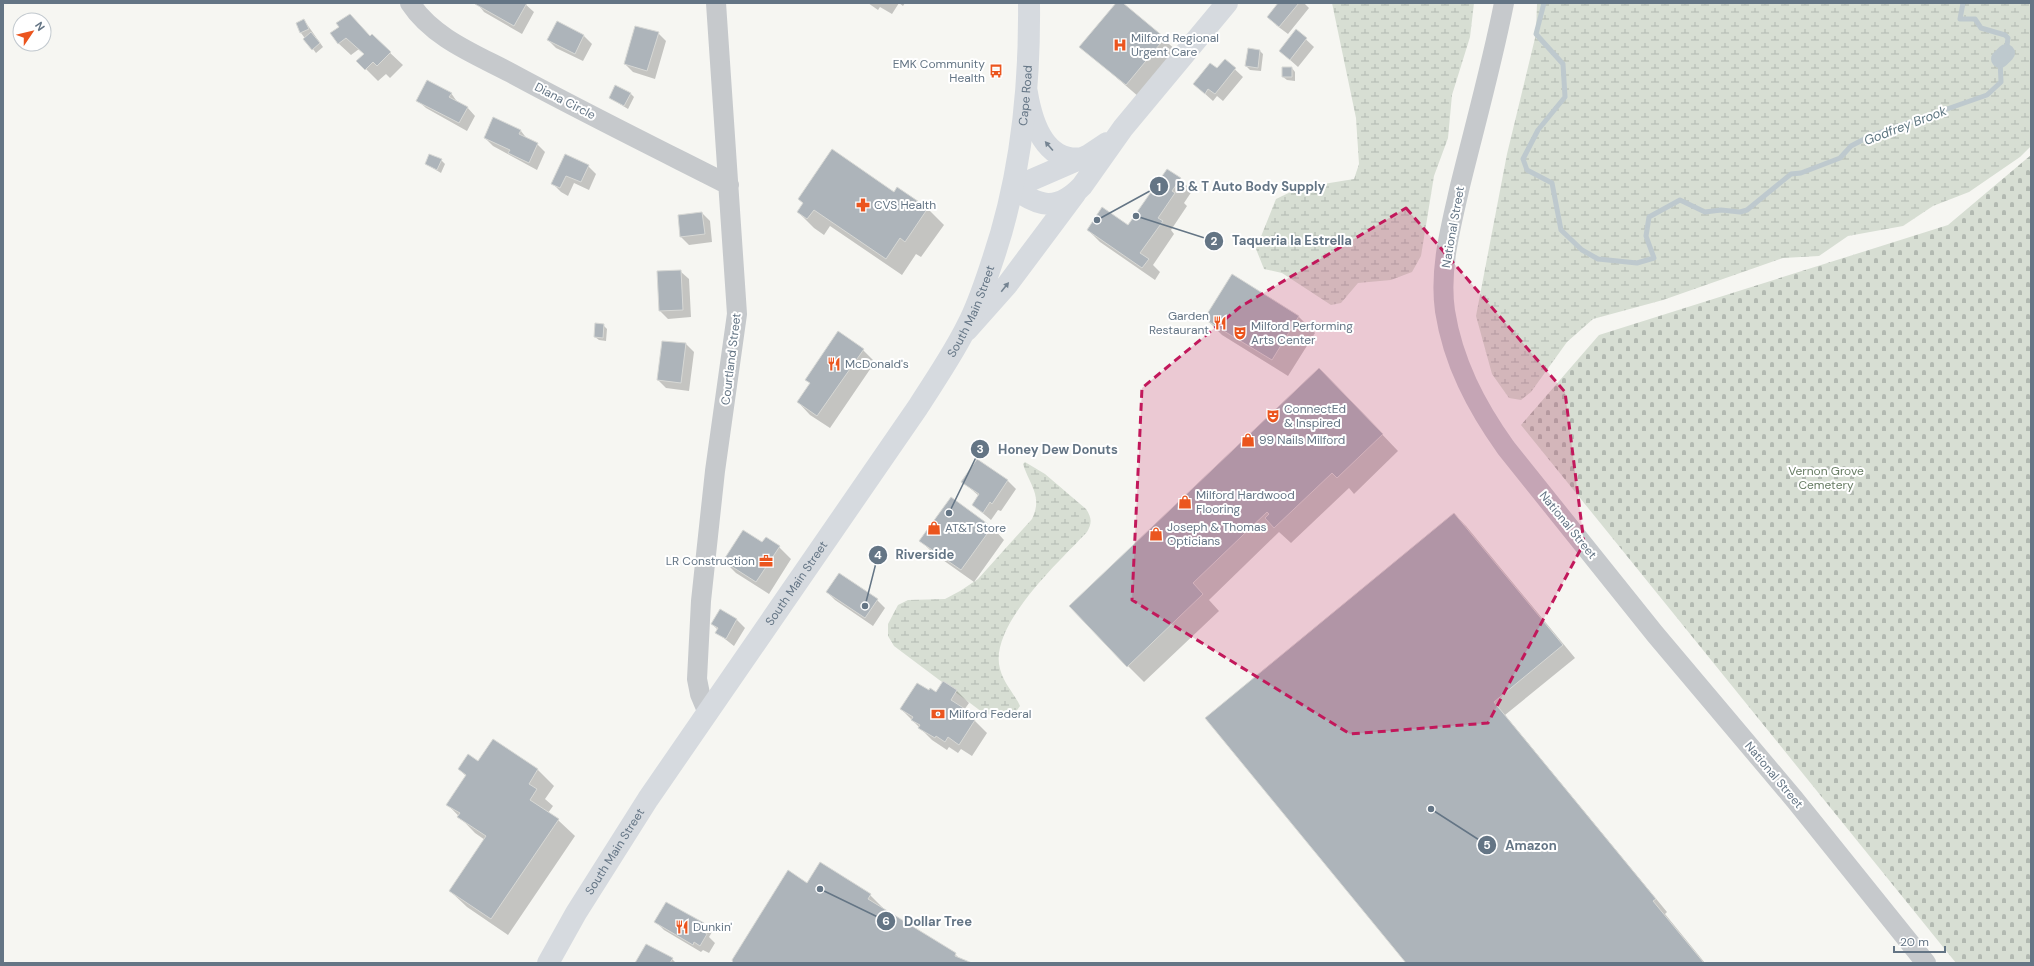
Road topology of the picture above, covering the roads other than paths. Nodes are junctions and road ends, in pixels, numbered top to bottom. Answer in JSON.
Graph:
{"nodes":[{"id":1,"x":410,"y":3,"type":"edge"},
{"id":2,"x":716,"y":3,"type":"edge"},
{"id":3,"x":1029,"y":3,"type":"edge"},
{"id":4,"x":1227,"y":3,"type":"edge"},
{"id":5,"x":1504,"y":3,"type":"edge"},
{"id":6,"x":1027,"y":92,"type":"junction"},
{"id":7,"x":1123,"y":128,"type":"junction"},
{"id":8,"x":1083,"y":158,"type":"junction"},
{"id":9,"x":729,"y":185,"type":"junction"},
{"id":10,"x":1082,"y":186,"type":"junction"},
{"id":11,"x":1013,"y":188,"type":"junction"},
{"id":12,"x":961,"y":337,"type":"junction"},
{"id":13,"x":708,"y":713,"type":"junction"},
{"id":14,"x":548,"y":963,"type":"edge"},
{"id":15,"x":1926,"y":963,"type":"edge"}],
"edges":[{"from":1,"to":9,"type":"street","name":"Diana Circle"},
{"from":2,"to":9,"type":"street","name":"Courtland Street"},
{"from":3,"to":6,"type":"main road","name":"Cape Road"},
{"from":4,"to":7,"type":"main road"},
{"from":5,"to":15,"type":"street","name":"National Street"},
{"from":8,"to":6,"type":"main road","one_way":true},
{"from":6,"to":11,"type":"main road","name":"Cape Road"},
{"from":7,"to":8,"type":"main road"},
{"from":7,"to":10,"type":"main road"},
{"from":8,"to":11,"type":"main road"},
{"from":9,"to":13,"type":"street","name":"Courtland Street"},
{"from":10,"to":11,"type":"main road"},
{"from":12,"to":10,"type":"main road","one_way":true},
{"from":11,"to":12,"type":"main road","name":"South Main Street"},
{"from":12,"to":13,"type":"main road","name":"South Main Street"},
{"from":13,"to":14,"type":"main road","name":"South Main Street"}]}
